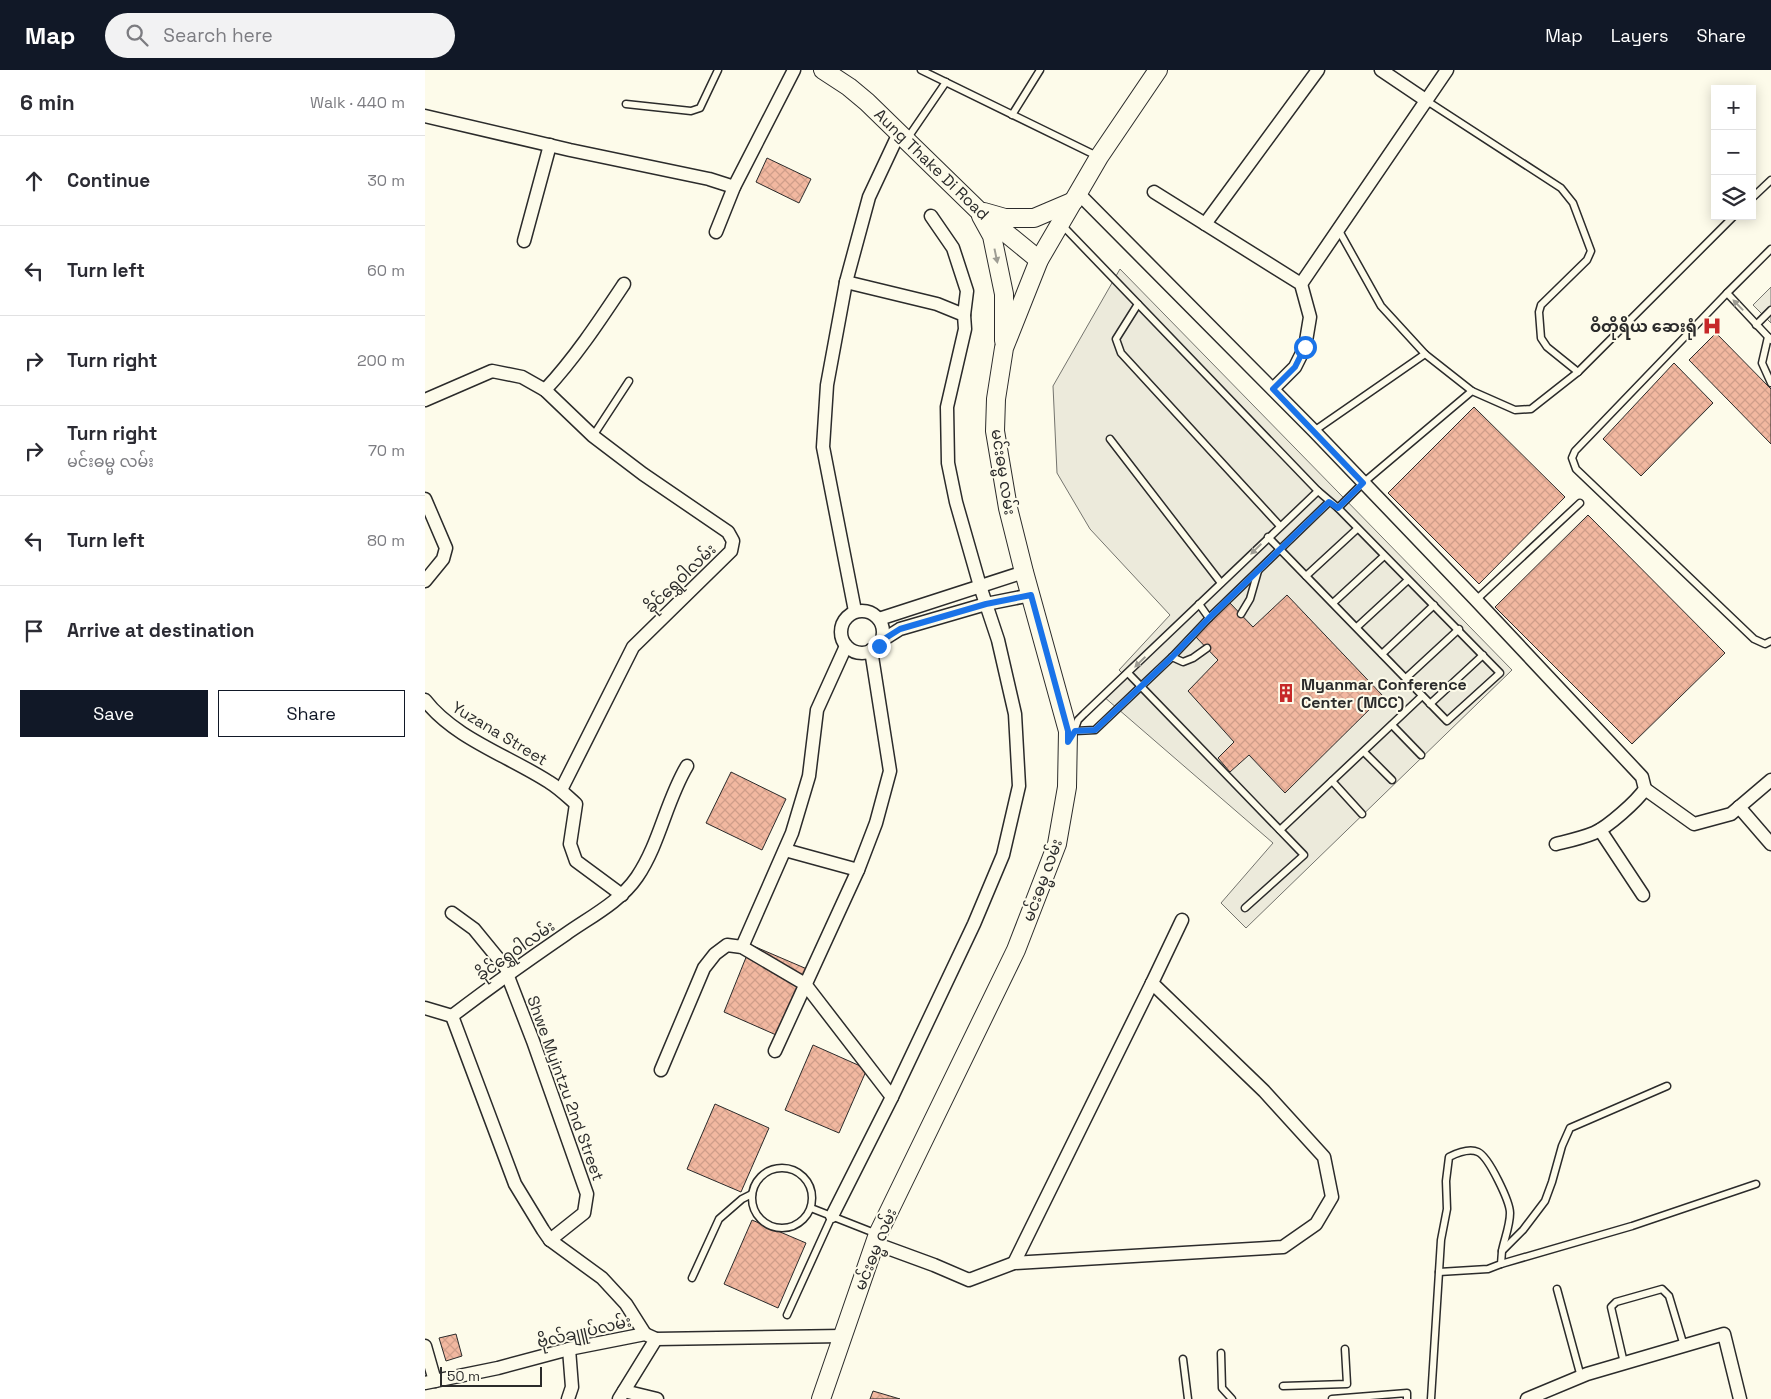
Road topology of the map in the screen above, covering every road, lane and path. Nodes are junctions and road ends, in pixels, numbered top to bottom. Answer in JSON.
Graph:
{"nodes":[{"id":1,"x":718,"y":70,"type":"edge"},
{"id":2,"x":794,"y":70,"type":"edge"},
{"id":3,"x":823,"y":70,"type":"edge"},
{"id":4,"x":921,"y":70,"type":"edge"},
{"id":5,"x":1040,"y":70,"type":"edge"},
{"id":6,"x":1158,"y":70,"type":"edge"},
{"id":7,"x":1318,"y":70,"type":"edge"},
{"id":8,"x":1381,"y":70,"type":"edge"},
{"id":9,"x":1447,"y":70,"type":"edge"},
{"id":10,"x":946,"y":82,"type":"junction"},
{"id":11,"x":1427,"y":101,"type":"junction"},
{"id":12,"x":626,"y":104,"type":"dead end"},
{"id":13,"x":1011,"y":115,"type":"junction"},
{"id":14,"x":425,"y":116,"type":"edge"},
{"id":15,"x":903,"y":137,"type":"junction"},
{"id":16,"x":550,"y":145,"type":"junction"},
{"id":17,"x":1099,"y":158,"type":"junction"},
{"id":18,"x":1771,"y":180,"type":"edge"},
{"id":19,"x":734,"y":187,"type":"junction"},
{"id":20,"x":1154,"y":192,"type":"dead end"},
{"id":21,"x":1756,"y":194,"type":"edge"},
{"id":22,"x":1076,"y":197,"type":"junction"},
{"id":23,"x":979,"y":211,"type":"junction"},
{"id":24,"x":931,"y":216,"type":"dead end"},
{"id":25,"x":1730,"y":220,"type":"edge"},
{"id":26,"x":1060,"y":224,"type":"junction"},
{"id":27,"x":1205,"y":224,"type":"junction"},
{"id":28,"x":1338,"y":230,"type":"junction"},
{"id":29,"x":716,"y":232,"type":"dead end"},
{"id":30,"x":524,"y":241,"type":"dead end"},
{"id":31,"x":1771,"y":249,"type":"edge"},
{"id":32,"x":1039,"y":260,"type":"junction"},
{"id":33,"x":846,"y":282,"type":"junction"},
{"id":34,"x":624,"y":284,"type":"dead end"},
{"id":35,"x":1301,"y":284,"type":"junction"},
{"id":36,"x":1727,"y":294,"type":"junction"},
{"id":37,"x":1137,"y":304,"type":"junction"},
{"id":38,"x":1771,"y":310,"type":"edge"},
{"id":39,"x":964,"y":315,"type":"junction"},
{"id":40,"x":1756,"y":325,"type":"junction"},
{"id":41,"x":1769,"y":339,"type":"edge"},
{"id":42,"x":1005,"y":348,"type":"junction"},
{"id":43,"x":1425,"y":354,"type":"junction"},
{"id":44,"x":1578,"y":372,"type":"junction"},
{"id":45,"x":629,"y":381,"type":"dead end"},
{"id":46,"x":1771,"y":383,"type":"edge"},
{"id":47,"x":1273,"y":389,"type":"junction"},
{"id":48,"x":545,"y":390,"type":"junction"},
{"id":49,"x":1472,"y":391,"type":"junction"},
{"id":50,"x":425,"y":400,"type":"edge"},
{"id":51,"x":1313,"y":431,"type":"junction"},
{"id":52,"x":593,"y":436,"type":"junction"},
{"id":53,"x":1110,"y":439,"type":"dead end"},
{"id":54,"x":1363,"y":483,"type":"junction"},
{"id":55,"x":1318,"y":492,"type":"junction"},
{"id":56,"x":425,"y":499,"type":"edge"},
{"id":57,"x":1329,"y":502,"type":"junction"},
{"id":58,"x":1580,"y":503,"type":"dead end"},
{"id":59,"x":1338,"y":508,"type":"junction"},
{"id":60,"x":1280,"y":526,"type":"junction"},
{"id":61,"x":1357,"y":529,"type":"junction"},
{"id":62,"x":1268,"y":537,"type":"junction"},
{"id":63,"x":1279,"y":550,"type":"junction"},
{"id":64,"x":1384,"y":556,"type":"junction"},
{"id":65,"x":1258,"y":570,"type":"junction"},
{"id":66,"x":1023,"y":572,"type":"junction"},
{"id":67,"x":1306,"y":576,"type":"junction"},
{"id":68,"x":1408,"y":580,"type":"junction"},
{"id":69,"x":425,"y":581,"type":"edge"},
{"id":70,"x":1221,"y":583,"type":"junction"},
{"id":71,"x":980,"y":586,"type":"junction"},
{"id":72,"x":1031,"y":595,"type":"junction"},
{"id":73,"x":1476,"y":600,"type":"junction"},
{"id":74,"x":1333,"y":603,"type":"junction"},
{"id":75,"x":986,"y":604,"type":"junction"},
{"id":76,"x":1199,"y":604,"type":"junction"},
{"id":77,"x":1434,"y":605,"type":"junction"},
{"id":78,"x":855,"y":611,"type":"junction"},
{"id":79,"x":1241,"y":614,"type":"dead end"},
{"id":80,"x":1209,"y":618,"type":"junction"},
{"id":81,"x":879,"y":619,"type":"junction"},
{"id":82,"x":1357,"y":627,"type":"junction"},
{"id":83,"x":1459,"y":629,"type":"junction"},
{"id":84,"x":881,"y":641,"type":"junction"},
{"id":85,"x":1771,"y":641,"type":"edge"},
{"id":86,"x":846,"y":646,"type":"junction"},
{"id":87,"x":1207,"y":648,"type":"dead end"},
{"id":88,"x":871,"y":650,"type":"junction"},
{"id":89,"x":1382,"y":654,"type":"junction"},
{"id":90,"x":1483,"y":655,"type":"junction"},
{"id":91,"x":1172,"y":657,"type":"junction"},
{"id":92,"x":1128,"y":673,"type":"junction"},
{"id":93,"x":1406,"y":678,"type":"junction"},
{"id":94,"x":1139,"y":686,"type":"junction"},
{"id":95,"x":1422,"y":696,"type":"junction"},
{"id":96,"x":425,"y":700,"type":"edge"},
{"id":97,"x":1430,"y":704,"type":"junction"},
{"id":98,"x":1392,"y":725,"type":"junction"},
{"id":99,"x":1072,"y":737,"type":"junction"},
{"id":100,"x":1364,"y":752,"type":"junction"},
{"id":101,"x":1421,"y":755,"type":"dead end"},
{"id":102,"x":687,"y":766,"type":"dead end"},
{"id":103,"x":1392,"y":780,"type":"dead end"},
{"id":104,"x":1771,"y":780,"type":"edge"},
{"id":105,"x":1332,"y":781,"type":"junction"},
{"id":106,"x":1645,"y":788,"type":"junction"},
{"id":107,"x":561,"y":790,"type":"junction"},
{"id":108,"x":1739,"y":807,"type":"junction"},
{"id":109,"x":1363,"y":814,"type":"dead end"},
{"id":110,"x":1280,"y":830,"type":"junction"},
{"id":111,"x":1600,"y":830,"type":"junction"},
{"id":112,"x":1555,"y":844,"type":"dead end"},
{"id":113,"x":1771,"y":844,"type":"edge"},
{"id":114,"x":785,"y":850,"type":"junction"},
{"id":115,"x":858,"y":870,"type":"junction"},
{"id":116,"x":622,"y":894,"type":"junction"},
{"id":117,"x":1643,"y":895,"type":"dead end"},
{"id":118,"x":1245,"y":908,"type":"dead end"},
{"id":119,"x":452,"y":913,"type":"dead end"},
{"id":120,"x":1182,"y":920,"type":"dead end"},
{"id":121,"x":742,"y":947,"type":"junction"},
{"id":122,"x":509,"y":973,"type":"junction"},
{"id":123,"x":805,"y":984,"type":"junction"},
{"id":124,"x":1152,"y":984,"type":"junction"},
{"id":125,"x":425,"y":1008,"type":"edge"},
{"id":126,"x":452,"y":1016,"type":"junction"},
{"id":127,"x":775,"y":1051,"type":"dead end"},
{"id":128,"x":661,"y":1070,"type":"dead end"},
{"id":129,"x":1667,"y":1086,"type":"dead end"},
{"id":130,"x":892,"y":1097,"type":"junction"},
{"id":131,"x":1757,"y":1184,"type":"dead end"},
{"id":132,"x":753,"y":1194,"type":"junction"},
{"id":133,"x":811,"y":1208,"type":"junction"},
{"id":134,"x":832,"y":1216,"type":"junction"},
{"id":135,"x":876,"y":1239,"type":"junction"},
{"id":136,"x":550,"y":1240,"type":"junction"},
{"id":137,"x":1502,"y":1251,"type":"junction"},
{"id":138,"x":1014,"y":1264,"type":"junction"},
{"id":139,"x":1501,"y":1264,"type":"junction"},
{"id":140,"x":1439,"y":1272,"type":"junction"},
{"id":141,"x":691,"y":1278,"type":"dead end"},
{"id":142,"x":1557,"y":1289,"type":"dead end"},
{"id":143,"x":787,"y":1315,"type":"dead end"},
{"id":144,"x":843,"y":1336,"type":"junction"},
{"id":145,"x":651,"y":1337,"type":"junction"},
{"id":146,"x":425,"y":1346,"type":"edge"},
{"id":147,"x":1684,"y":1346,"type":"junction"},
{"id":148,"x":1345,"y":1349,"type":"dead end"},
{"id":149,"x":569,"y":1350,"type":"junction"},
{"id":150,"x":1221,"y":1353,"type":"dead end"},
{"id":151,"x":1183,"y":1360,"type":"dead end"},
{"id":152,"x":1625,"y":1363,"type":"junction"},
{"id":153,"x":1581,"y":1377,"type":"junction"},
{"id":154,"x":430,"y":1382,"type":"edge"},
{"id":155,"x":1329,"y":1385,"type":"junction"},
{"id":156,"x":1283,"y":1386,"type":"dead end"},
{"id":157,"x":621,"y":1395,"type":"edge"},
{"id":158,"x":1737,"y":1398,"type":"edge"},
{"id":159,"x":568,"y":1399,"type":"edge"},
{"id":160,"x":657,"y":1399,"type":"edge"},
{"id":161,"x":821,"y":1399,"type":"edge"},
{"id":162,"x":1188,"y":1399,"type":"edge"},
{"id":163,"x":1232,"y":1399,"type":"edge"},
{"id":164,"x":1332,"y":1399,"type":"edge"},
{"id":165,"x":1407,"y":1399,"type":"edge"},
{"id":166,"x":1431,"y":1399,"type":"edge"},
{"id":167,"x":1527,"y":1399,"type":"edge"}],
"edges":[{"from":1,"to":12,"type":"lane"},
{"from":2,"to":19,"type":"street"},
{"from":3,"to":15,"type":"main road","name":"Aung Thake Di Road"},
{"from":4,"to":10,"type":"lane"},
{"from":5,"to":13,"type":"lane"},
{"from":6,"to":17,"type":"main road","name":"မင်းဓမ္မ လမ်း"},
{"from":7,"to":27,"type":"street"},
{"from":8,"to":11,"type":"street"},
{"from":9,"to":11,"type":"street"},
{"from":10,"to":13,"type":"lane"},
{"from":10,"to":15,"type":"lane"},
{"from":11,"to":28,"type":"street"},
{"from":11,"to":44,"type":"lane"},
{"from":13,"to":17,"type":"lane"},
{"from":14,"to":16,"type":"street"},
{"from":15,"to":23,"type":"main road","name":"Aung Thake Di Road"},
{"from":15,"to":33,"type":"street"},
{"from":16,"to":19,"type":"street"},
{"from":16,"to":30,"type":"street"},
{"from":17,"to":22,"type":"main road","name":"မင်းဓမ္မ လမ်း"},
{"from":18,"to":21,"type":"lane"},
{"from":19,"to":29,"type":"street"},
{"from":20,"to":27,"type":"street"},
{"from":22,"to":23,"type":"main road"},
{"from":22,"to":26,"type":"main road","name":"မင်းဓမ္မ လမ်း"},
{"from":22,"to":47,"type":"street"},
{"from":23,"to":32,"type":"main road","name":"Aung Thake Di Road"},
{"from":23,"to":42,"type":"main road","one_way":true},
{"from":24,"to":39,"type":"street"},
{"from":25,"to":44,"type":"lane"},
{"from":26,"to":32,"type":"main road","name":"မင်းဓမ္မ လမ်း"},
{"from":26,"to":37,"type":"lane"},
{"from":27,"to":35,"type":"street"},
{"from":28,"to":35,"type":"street"},
{"from":28,"to":43,"type":"lane"},
{"from":31,"to":36,"type":"lane"},
{"from":32,"to":42,"type":"main road","name":"မင်းဓမ္မ လမ်း"},
{"from":33,"to":39,"type":"street"},
{"from":33,"to":78,"type":"street"},
{"from":34,"to":48,"type":"street"},
{"from":35,"to":47,"type":"street"},
{"from":40,"to":36,"type":"lane","one_way":true},
{"from":36,"to":85,"type":"lane"},
{"from":37,"to":55,"type":"lane"},
{"from":37,"to":60,"type":"lane"},
{"from":38,"to":40,"type":"lane"},
{"from":39,"to":71,"type":"street"},
{"from":40,"to":41,"type":"lane"},
{"from":41,"to":46,"type":"lane"},
{"from":42,"to":66,"type":"main road","name":"မင်းဓမ္မ လမ်း"},
{"from":43,"to":49,"type":"lane"},
{"from":43,"to":51,"type":"lane"},
{"from":44,"to":49,"type":"lane"},
{"from":45,"to":52,"type":"lane"},
{"from":47,"to":51,"type":"street"},
{"from":48,"to":50,"type":"street","name":"ခိုင်ရွှေဝါလမ်း"},
{"from":48,"to":52,"type":"street","name":"ခိုင်ရွှေဝါလမ်း"},
{"from":49,"to":54,"type":"lane"},
{"from":51,"to":54,"type":"street"},
{"from":52,"to":107,"type":"street","name":"ခိုင်ရွှေဝါလမ်း"},
{"from":53,"to":70,"type":"lane"},
{"from":54,"to":59,"type":"lane"},
{"from":54,"to":73,"type":"street"},
{"from":55,"to":57,"type":"lane"},
{"from":55,"to":60,"type":"lane"},
{"from":56,"to":69,"type":"street"},
{"from":57,"to":59,"type":"lane"},
{"from":57,"to":63,"type":"lane"},
{"from":58,"to":73,"type":"lane"},
{"from":59,"to":61,"type":"lane"},
{"from":60,"to":62,"type":"lane"},
{"from":61,"to":64,"type":"lane"},
{"from":61,"to":67,"type":"lane"},
{"from":62,"to":63,"type":"lane"},
{"from":62,"to":70,"type":"lane","one_way":true},
{"from":63,"to":65,"type":"lane"},
{"from":63,"to":67,"type":"lane"},
{"from":64,"to":68,"type":"lane"},
{"from":64,"to":74,"type":"lane"},
{"from":65,"to":79,"type":"lane"},
{"from":65,"to":80,"type":"lane"},
{"from":66,"to":71,"type":"street"},
{"from":66,"to":72,"type":"main road","name":"မင်းဓမ္မ လမ်း"},
{"from":67,"to":74,"type":"lane"},
{"from":68,"to":77,"type":"lane"},
{"from":68,"to":82,"type":"lane"},
{"from":70,"to":76,"type":"lane"},
{"from":71,"to":75,"type":"street"},
{"from":71,"to":81,"type":"street"},
{"from":72,"to":75,"type":"street"},
{"from":72,"to":99,"type":"main road","name":"မင်းဓမ္မ လမ်း"},
{"from":73,"to":106,"type":"street"},
{"from":74,"to":82,"type":"lane"},
{"from":75,"to":84,"type":"street"},
{"from":75,"to":130,"type":"street"},
{"from":76,"to":80,"type":"lane"},
{"from":76,"to":92,"type":"lane","one_way":true},
{"from":77,"to":83,"type":"lane"},
{"from":77,"to":89,"type":"lane"},
{"from":78,"to":81,"type":"street"},
{"from":78,"to":86,"type":"street"},
{"from":80,"to":91,"type":"lane"},
{"from":81,"to":84,"type":"street"},
{"from":82,"to":89,"type":"lane"},
{"from":83,"to":90,"type":"lane"},
{"from":83,"to":93,"type":"lane"},
{"from":84,"to":88,"type":"street"},
{"from":86,"to":88,"type":"street"},
{"from":86,"to":114,"type":"street"},
{"from":87,"to":91,"type":"lane"},
{"from":88,"to":115,"type":"street"},
{"from":89,"to":93,"type":"lane"},
{"from":90,"to":97,"type":"lane"},
{"from":90,"to":97,"type":"lane"},
{"from":91,"to":94,"type":"lane"},
{"from":92,"to":94,"type":"lane"},
{"from":92,"to":99,"type":"lane"},
{"from":93,"to":95,"type":"lane"},
{"from":94,"to":99,"type":"lane"},
{"from":94,"to":110,"type":"lane"},
{"from":95,"to":97,"type":"lane"},
{"from":95,"to":98,"type":"lane"},
{"from":96,"to":107,"type":"street","name":"Yuzana Street"},
{"from":98,"to":100,"type":"lane"},
{"from":98,"to":101,"type":"lane"},
{"from":99,"to":135,"type":"main road","name":"မင်းဓမ္မ လမ်း"},
{"from":100,"to":103,"type":"lane"},
{"from":100,"to":105,"type":"lane"},
{"from":102,"to":116,"type":"street","name":"ခိုင်ရွှေဝါလမ်း"},
{"from":104,"to":108,"type":"street"},
{"from":105,"to":109,"type":"lane"},
{"from":105,"to":110,"type":"lane"},
{"from":106,"to":108,"type":"street"},
{"from":106,"to":111,"type":"street"},
{"from":107,"to":116,"type":"street"},
{"from":108,"to":113,"type":"street"},
{"from":110,"to":118,"type":"lane"},
{"from":111,"to":112,"type":"street"},
{"from":111,"to":117,"type":"street"},
{"from":114,"to":115,"type":"street"},
{"from":114,"to":121,"type":"street"},
{"from":115,"to":123,"type":"street"},
{"from":116,"to":122,"type":"street","name":"ခိုင်ရွှေဝါလမ်း"},
{"from":119,"to":122,"type":"street","name":"Shwe Myintzu 2nd Street"},
{"from":120,"to":124,"type":"street"},
{"from":121,"to":123,"type":"street"},
{"from":121,"to":128,"type":"street"},
{"from":122,"to":126,"type":"street","name":"ခိုင်ရွှေဝါလမ်း"},
{"from":122,"to":136,"type":"street","name":"Shwe Myintzu 2nd Street"},
{"from":123,"to":127,"type":"street"},
{"from":123,"to":130,"type":"street"},
{"from":124,"to":138,"type":"street"},
{"from":124,"to":138,"type":"street"},
{"from":125,"to":126,"type":"street"},
{"from":126,"to":136,"type":"street"},
{"from":129,"to":137,"type":"lane"},
{"from":130,"to":134,"type":"street"},
{"from":131,"to":139,"type":"lane"},
{"from":132,"to":133,"type":"lane"},
{"from":132,"to":133,"type":"lane"},
{"from":132,"to":141,"type":"lane"},
{"from":133,"to":134,"type":"lane"},
{"from":134,"to":135,"type":"lane"},
{"from":134,"to":143,"type":"lane"},
{"from":135,"to":138,"type":"street"},
{"from":135,"to":144,"type":"main road","name":"မင်းဓမ္မ လမ်း"},
{"from":136,"to":145,"type":"street"},
{"from":137,"to":139,"type":"lane"},
{"from":137,"to":140,"type":"lane"},
{"from":139,"to":140,"type":"lane"},
{"from":140,"to":166,"type":"lane"},
{"from":142,"to":153,"type":"lane"},
{"from":144,"to":145,"type":"street","name":"ဗိုလ်ချူပ်လမ်း"},
{"from":144,"to":161,"type":"main road","name":"မင်းဓမ္မ လမ်း"},
{"from":145,"to":149,"type":"street","name":"ဗိုလ်ချူပ်လမ်း"},
{"from":145,"to":157,"type":"street"},
{"from":146,"to":154,"type":"street"},
{"from":147,"to":152,"type":"street"},
{"from":147,"to":152,"type":"lane"},
{"from":147,"to":158,"type":"street"},
{"from":148,"to":155,"type":"lane"},
{"from":149,"to":154,"type":"street","name":"ဗိုလ်ချူပ်လမ်း"},
{"from":149,"to":159,"type":"street"},
{"from":150,"to":163,"type":"lane"},
{"from":151,"to":162,"type":"lane"},
{"from":152,"to":153,"type":"street"},
{"from":153,"to":167,"type":"street"},
{"from":155,"to":156,"type":"lane"},
{"from":155,"to":164,"type":"lane"},
{"from":157,"to":160,"type":"street"},
{"from":164,"to":165,"type":"lane"}]}
